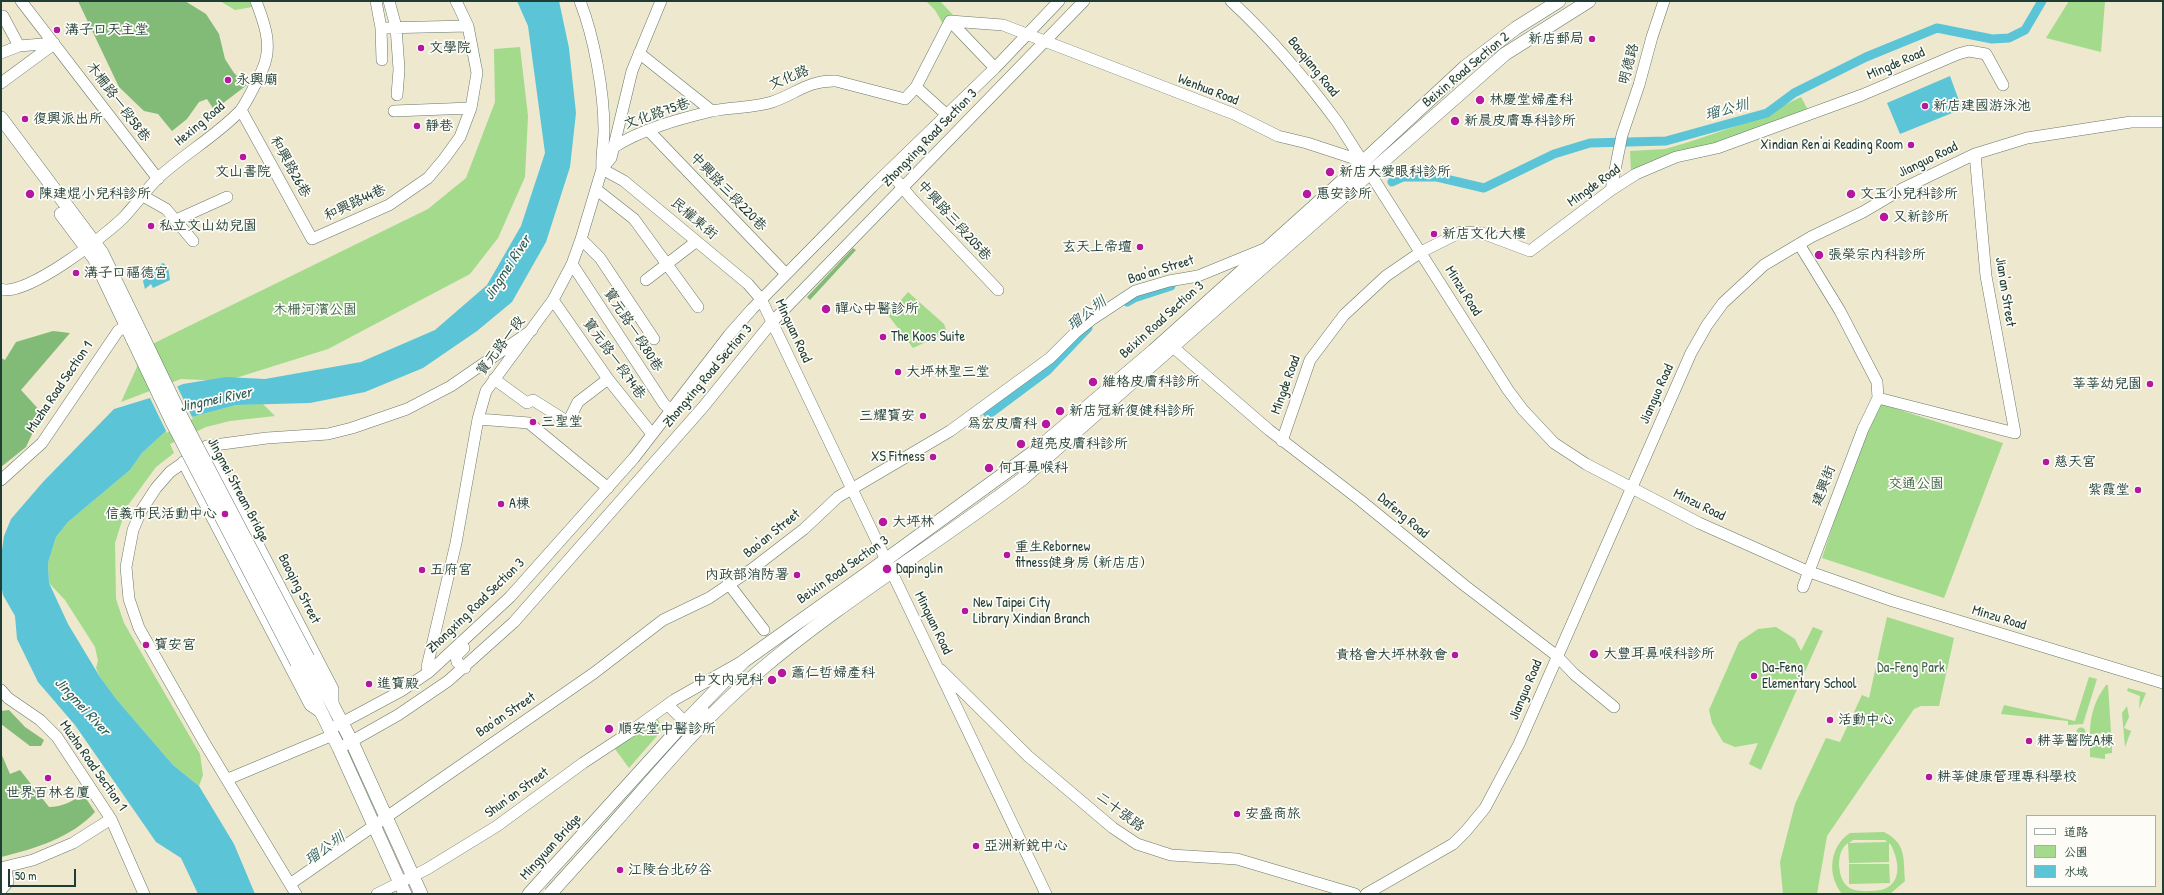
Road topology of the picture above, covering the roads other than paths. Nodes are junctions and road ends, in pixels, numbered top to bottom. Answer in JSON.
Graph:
{"nodes":[{"id":1,"x":21,"y":1,"type":"edge"},
{"id":2,"x":256,"y":1,"type":"edge"},
{"id":3,"x":376,"y":1,"type":"edge"},
{"id":4,"x":389,"y":1,"type":"edge"},
{"id":5,"x":456,"y":1,"type":"edge"},
{"id":6,"x":580,"y":1,"type":"edge"},
{"id":7,"x":661,"y":1,"type":"edge"},
{"id":8,"x":1059,"y":1,"type":"edge"},
{"id":9,"x":1084,"y":1,"type":"edge"},
{"id":10,"x":1231,"y":1,"type":"edge"},
{"id":11,"x":1559,"y":1,"type":"edge"},
{"id":12,"x":1589,"y":1,"type":"edge"},
{"id":13,"x":1664,"y":1,"type":"edge"},
{"id":14,"x":1,"y":17,"type":"edge"},
{"id":15,"x":950,"y":21,"type":"junction"},
{"id":16,"x":468,"y":26,"type":"junction"},
{"id":17,"x":396,"y":27,"type":"junction"},
{"id":18,"x":381,"y":28,"type":"junction"},
{"id":19,"x":1027,"y":34,"type":"junction"},
{"id":20,"x":1046,"y":40,"type":"junction"},
{"id":21,"x":54,"y":43,"type":"junction"},
{"id":22,"x":19,"y":46,"type":"junction"},
{"id":23,"x":1,"y":53,"type":"edge"},
{"id":24,"x":639,"y":53,"type":"junction"},
{"id":25,"x":382,"y":60,"type":"dead end"},
{"id":26,"x":995,"y":68,"type":"junction"},
{"id":27,"x":1,"y":83,"type":"edge"},
{"id":28,"x":2003,"y":85,"type":"dead end"},
{"id":29,"x":916,"y":87,"type":"junction"},
{"id":30,"x":397,"y":95,"type":"dead end"},
{"id":31,"x":471,"y":108,"type":"junction"},
{"id":32,"x":241,"y":110,"type":"junction"},
{"id":33,"x":394,"y":111,"type":"dead end"},
{"id":34,"x":712,"y":111,"type":"junction"},
{"id":35,"x":947,"y":115,"type":"junction"},
{"id":36,"x":1,"y":118,"type":"edge"},
{"id":37,"x":2163,"y":122,"type":"edge"},
{"id":38,"x":648,"y":131,"type":"junction"},
{"id":39,"x":1,"y":133,"type":"edge"},
{"id":40,"x":614,"y":147,"type":"junction"},
{"id":41,"x":1976,"y":154,"type":"junction"},
{"id":42,"x":1362,"y":160,"type":"junction"},
{"id":43,"x":602,"y":169,"type":"junction"},
{"id":44,"x":889,"y":171,"type":"junction"},
{"id":45,"x":1371,"y":173,"type":"junction"},
{"id":46,"x":158,"y":179,"type":"junction"},
{"id":47,"x":903,"y":187,"type":"junction"},
{"id":48,"x":597,"y":190,"type":"junction"},
{"id":49,"x":1611,"y":190,"type":"junction"},
{"id":50,"x":143,"y":196,"type":"junction"},
{"id":51,"x":227,"y":197,"type":"dead end"},
{"id":52,"x":176,"y":220,"type":"junction"},
{"id":53,"x":581,"y":239,"type":"junction"},
{"id":54,"x":312,"y":240,"type":"joint"},
{"id":55,"x":695,"y":240,"type":"junction"},
{"id":56,"x":193,"y":242,"type":"dead end"},
{"id":57,"x":1799,"y":244,"type":"junction"},
{"id":58,"x":90,"y":245,"type":"junction"},
{"id":59,"x":1265,"y":249,"type":"junction"},
{"id":60,"x":1421,"y":252,"type":"junction"},
{"id":61,"x":572,"y":264,"type":"junction"},
{"id":62,"x":666,"y":264,"type":"junction"},
{"id":63,"x":786,"y":274,"type":"junction"},
{"id":64,"x":646,"y":280,"type":"dead end"},
{"id":65,"x":1,"y":289,"type":"edge"},
{"id":66,"x":998,"y":290,"type":"dead end"},
{"id":67,"x":762,"y":299,"type":"junction"},
{"id":68,"x":553,"y":300,"type":"junction"},
{"id":69,"x":698,"y":307,"type":"dead end"},
{"id":70,"x":772,"y":322,"type":"junction"},
{"id":71,"x":130,"y":323,"type":"junction"},
{"id":72,"x":532,"y":330,"type":"junction"},
{"id":73,"x":654,"y":339,"type":"dead end"},
{"id":74,"x":1174,"y":348,"type":"junction"},
{"id":75,"x":494,"y":379,"type":"junction"},
{"id":76,"x":608,"y":379,"type":"junction"},
{"id":77,"x":1878,"y":398,"type":"junction"},
{"id":78,"x":671,"y":410,"type":"junction"},
{"id":79,"x":478,"y":419,"type":"junction"},
{"id":80,"x":652,"y":434,"type":"junction"},
{"id":81,"x":1282,"y":441,"type":"junction"},
{"id":82,"x":207,"y":446,"type":"junction"},
{"id":83,"x":183,"y":462,"type":"junction"},
{"id":84,"x":1,"y":480,"type":"edge"},
{"id":85,"x":1631,"y":487,"type":"junction"},
{"id":86,"x":608,"y":488,"type":"junction"},
{"id":87,"x":852,"y":489,"type":"junction"},
{"id":88,"x":889,"y":565,"type":"junction"},
{"id":89,"x":1807,"y":572,"type":"junction"},
{"id":90,"x":728,"y":583,"type":"junction"},
{"id":91,"x":1803,"y":586,"type":"dead end"},
{"id":92,"x":497,"y":609,"type":"junction"},
{"id":93,"x":764,"y":630,"type":"dead end"},
{"id":94,"x":1557,"y":656,"type":"junction"},
{"id":95,"x":303,"y":661,"type":"joint"},
{"id":96,"x":744,"y":661,"type":"junction"},
{"id":97,"x":938,"y":667,"type":"junction"},
{"id":98,"x":465,"y":668,"type":"junction"},
{"id":99,"x":430,"y":672,"type":"junction"},
{"id":100,"x":2163,"y":683,"type":"edge"},
{"id":101,"x":1,"y":690,"type":"edge"},
{"id":102,"x":668,"y":705,"type":"junction"},
{"id":103,"x":1614,"y":707,"type":"dead end"},
{"id":104,"x":328,"y":710,"type":"junction"},
{"id":105,"x":709,"y":717,"type":"junction"},
{"id":106,"x":685,"y":722,"type":"junction"},
{"id":107,"x":342,"y":723,"type":"junction"},
{"id":108,"x":332,"y":732,"type":"junction"},
{"id":109,"x":352,"y":742,"type":"junction"},
{"id":110,"x":339,"y":748,"type":"junction"},
{"id":111,"x":228,"y":779,"type":"junction"},
{"id":112,"x":111,"y":819,"type":"junction"},
{"id":113,"x":380,"y":820,"type":"junction"},
{"id":114,"x":596,"y":821,"type":"joint"},
{"id":115,"x":3,"y":868,"type":"edge"},
{"id":116,"x":412,"y":876,"type":"junction"},
{"id":117,"x":290,"y":884,"type":"junction"},
{"id":118,"x":402,"y":888,"type":"edge"},
{"id":119,"x":1,"y":890,"type":"edge"},
{"id":120,"x":144,"y":894,"type":"edge"},
{"id":121,"x":296,"y":894,"type":"edge"},
{"id":122,"x":377,"y":894,"type":"edge"},
{"id":123,"x":421,"y":894,"type":"edge"},
{"id":124,"x":529,"y":894,"type":"edge"},
{"id":125,"x":550,"y":894,"type":"edge"},
{"id":126,"x":1046,"y":894,"type":"edge"},
{"id":127,"x":1355,"y":894,"type":"edge"},
{"id":128,"x":1366,"y":894,"type":"edge"}],
"edges":[{"from":1,"to":21,"type":"street","name":"木柵路一段58巷"},
{"from":2,"to":32,"type":"street","name":"Hexing Road"},
{"from":3,"to":18,"type":"street"},
{"from":4,"to":17,"type":"street"},
{"from":5,"to":16,"type":"street","name":"和興路44巷"},
{"from":6,"to":43,"type":"street"},
{"from":7,"to":24,"type":"street","name":"寶元路一段"},
{"from":8,"to":19,"type":"street","name":"Zhongxing Road Section 3"},
{"from":9,"to":20,"type":"street","name":"Zhongxing Road Section 3"},
{"from":10,"to":42,"type":"street","name":"Baoqiang Road"},
{"from":11,"to":42,"type":"main road","name":"Beixin Road Section 2"},
{"from":12,"to":45,"type":"main road","name":"Beixin Road Section 2"},
{"from":13,"to":49,"type":"street","name":"明德路"},
{"from":14,"to":22,"type":"street"},
{"from":15,"to":19,"type":"street","name":"Wenhua Road"},
{"from":15,"to":26,"type":"street"},
{"from":15,"to":29,"type":"street","name":"文化路"},
{"from":16,"to":17,"type":"street"},
{"from":16,"to":31,"type":"street","name":"和興路44巷"},
{"from":17,"to":18,"type":"street"},
{"from":17,"to":30,"type":"street"},
{"from":18,"to":25,"type":"street"},
{"from":19,"to":20,"type":"street","name":"Wenhua Road"},
{"from":19,"to":26,"type":"street","name":"Zhongxing Road Section 3"},
{"from":20,"to":42,"type":"street","name":"Wenhua Road"},
{"from":20,"to":47,"type":"street","name":"Zhongxing Road Section 3"},
{"from":21,"to":22,"type":"street"},
{"from":21,"to":27,"type":"street"},
{"from":21,"to":46,"type":"street","name":"木柵路一段58巷"},
{"from":22,"to":23,"type":"street"},
{"from":24,"to":34,"type":"street"},
{"from":24,"to":40,"type":"street","name":"寶元路一段"},
{"from":26,"to":35,"type":"street","name":"Zhongxing Road Section 3"},
{"from":28,"to":49,"type":"street","name":"Mingde Road"},
{"from":29,"to":34,"type":"street","name":"文化路"},
{"from":29,"to":35,"type":"street"},
{"from":31,"to":33,"type":"street"},
{"from":31,"to":54,"type":"street","name":"和興路44巷"},
{"from":32,"to":46,"type":"street","name":"Hexing Road"},
{"from":32,"to":54,"type":"street","name":"和興路26巷"},
{"from":34,"to":38,"type":"street","name":"文化路75巷"},
{"from":35,"to":44,"type":"street","name":"Zhongxing Road Section 3"},
{"from":36,"to":58,"type":"main road"},
{"from":37,"to":41,"type":"street","name":"Jianguo Road"},
{"from":38,"to":40,"type":"street","name":"文化路75巷"},
{"from":38,"to":63,"type":"street","name":"中興路三段220巷"},
{"from":39,"to":58,"type":"main road"},
{"from":40,"to":43,"type":"street","name":"寶元路一段"},
{"from":41,"to":57,"type":"street","name":"Jianguo Road"},
{"from":41,"to":77,"type":"street","name":"Jian'an Street"},
{"from":42,"to":45,"type":"street","name":"Minzu Road"},
{"from":42,"to":59,"type":"main road","name":"Beixin Road Section 3"},
{"from":43,"to":48,"type":"street","name":"寶元路一段"},
{"from":43,"to":55,"type":"street","name":"民權東街"},
{"from":44,"to":47,"type":"street","name":"中興路三段205巷"},
{"from":44,"to":63,"type":"street","name":"Zhongxing Road Section 3"},
{"from":45,"to":60,"type":"street","name":"Minzu Road"},
{"from":45,"to":74,"type":"main road","name":"Beixin Road Section 3"},
{"from":46,"to":50,"type":"street","name":"Hexing Road"},
{"from":47,"to":66,"type":"street","name":"中興路三段205巷"},
{"from":47,"to":70,"type":"street","name":"Zhongxing Road Section 3"},
{"from":48,"to":53,"type":"street","name":"寶元路一段"},
{"from":48,"to":62,"type":"street"},
{"from":49,"to":60,"type":"street","name":"Mingde Road"},
{"from":50,"to":52,"type":"street"},
{"from":50,"to":58,"type":"street","name":"Hexing Road"},
{"from":51,"to":52,"type":"street"},
{"from":52,"to":56,"type":"street"},
{"from":53,"to":61,"type":"street","name":"寶元路一段"},
{"from":53,"to":73,"type":"street"},
{"from":55,"to":62,"type":"street"},
{"from":55,"to":67,"type":"street","name":"民權東街"},
{"from":57,"to":77,"type":"street"},
{"from":57,"to":85,"type":"street","name":"Jianguo Road"},
{"from":58,"to":65,"type":"street","name":"Hexing Road"},
{"from":58,"to":71,"type":"main road"},
{"from":59,"to":87,"type":"street","name":"Bao'an Street"},
{"from":59,"to":88,"type":"main road","name":"Beixin Road Section 3"},
{"from":60,"to":81,"type":"street","name":"Mingde Road"},
{"from":60,"to":85,"type":"street","name":"Minzu Road"},
{"from":61,"to":68,"type":"street","name":"寶元路一段"},
{"from":61,"to":78,"type":"street","name":"寶元路一段80巷"},
{"from":62,"to":64,"type":"street"},
{"from":62,"to":69,"type":"street"},
{"from":63,"to":67,"type":"street","name":"Zhongxing Road Section 3"},
{"from":67,"to":70,"type":"street","name":"Minquan Road"},
{"from":67,"to":78,"type":"street","name":"Zhongxing Road Section 3"},
{"from":68,"to":72,"type":"street","name":"寶元路一段"},
{"from":68,"to":76,"type":"street","name":"寶元路一段74巷"},
{"from":70,"to":87,"type":"street","name":"Minquan Road"},
{"from":70,"to":98,"type":"street","name":"Zhongxing Road Section 3"},
{"from":71,"to":84,"type":"street","name":"Muzha Road Section 1"},
{"from":71,"to":95,"type":"main road","name":"Jingmei Stream Bridge","bridge":true},
{"from":72,"to":75,"type":"street","name":"寶元路一段"},
{"from":72,"to":82,"type":"street"},
{"from":74,"to":81,"type":"street","name":"Dafeng Road"},
{"from":74,"to":88,"type":"main road","name":"Beixin Road Section 3"},
{"from":75,"to":76,"type":"street"},
{"from":75,"to":79,"type":"street","name":"寶元路一段"},
{"from":76,"to":80,"type":"street","name":"寶元路一段74巷"},
{"from":77,"to":89,"type":"street","name":"建興街"},
{"from":78,"to":80,"type":"street","name":"Zhongxing Road Section 3"},
{"from":79,"to":86,"type":"street"},
{"from":79,"to":99,"type":"street","name":"寶元路一段"},
{"from":80,"to":86,"type":"street","name":"Zhongxing Road Section 3"},
{"from":81,"to":94,"type":"street","name":"Dafeng Road"},
{"from":82,"to":83,"type":"street"},
{"from":82,"to":104,"type":"street","name":"Baoqing Street"},
{"from":83,"to":104,"type":"street","name":"Baoqing Street"},
{"from":83,"to":111,"type":"street"},
{"from":85,"to":89,"type":"street","name":"Minzu Road"},
{"from":85,"to":94,"type":"street","name":"Jianguo Road"},
{"from":86,"to":92,"type":"street","name":"Zhongxing Road Section 3"},
{"from":87,"to":88,"type":"street","name":"Minquan Road"},
{"from":87,"to":90,"type":"street","name":"Bao'an Street"},
{"from":88,"to":96,"type":"main road","name":"Beixin Road Section 3"},
{"from":88,"to":97,"type":"street","name":"Minquan Road"},
{"from":88,"to":105,"type":"main road","name":"Beixin Road Section 3"},
{"from":89,"to":91,"type":"street","name":"建興街"},
{"from":89,"to":100,"type":"street","name":"Minzu Road"},
{"from":90,"to":93,"type":"street"},
{"from":90,"to":113,"type":"street","name":"Bao'an Street"},
{"from":92,"to":98,"type":"street"},
{"from":92,"to":99,"type":"street","name":"Zhongxing Road Section 3"},
{"from":94,"to":103,"type":"street","name":"Dafeng Road"},
{"from":94,"to":128,"type":"street","name":"Jianguo Road"},
{"from":95,"to":104,"type":"main road","name":"Baoqing Street"},
{"from":96,"to":102,"type":"street","name":"Shun’an Street"},
{"from":96,"to":106,"type":"main road","name":"Beixin Road Section 3"},
{"from":97,"to":126,"type":"street","name":"Minquan Road"},
{"from":97,"to":127,"type":"street","name":"二十張路"},
{"from":98,"to":109,"type":"street","name":"Zhongxing Road Section 3"},
{"from":99,"to":107,"type":"street","name":"Zhongxing Road Section 3"},
{"from":101,"to":112,"type":"street","name":"Muzha Road Section 1"},
{"from":102,"to":106,"type":"street"},
{"from":102,"to":116,"type":"street","name":"Shun’an Street"},
{"from":104,"to":107,"type":"main road","name":"Baoqing Street"},
{"from":104,"to":108,"type":"main road","name":"Baoqing Street"},
{"from":105,"to":106,"type":"street"},
{"from":105,"to":125,"type":"main road","name":"Beixin Road Section 3","bridge":true},
{"from":106,"to":114,"type":"main road","name":"Beixin Road Section 3"},
{"from":107,"to":108,"type":"street","name":"Zhongxing Road Section 3"},
{"from":107,"to":109,"type":"main road","name":"Baoqing Street"},
{"from":108,"to":110,"type":"main road","name":"Baoqing Street"},
{"from":108,"to":111,"type":"street","name":"Zhongxing Road Section 3"},
{"from":109,"to":110,"type":"street","name":"Zhongxing Road Section 3"},
{"from":109,"to":113,"type":"main road","name":"Baoqing Street"},
{"from":110,"to":113,"type":"main road","name":"Baoqing Street"},
{"from":111,"to":117,"type":"street"},
{"from":112,"to":115,"type":"street"},
{"from":112,"to":120,"type":"street","name":"Muzha Road Section 1"},
{"from":113,"to":116,"type":"main road","name":"Baoqing Street"},
{"from":113,"to":117,"type":"street","name":"Bao'an Street"},
{"from":113,"to":118,"type":"main road","name":"Baoqing Street"},
{"from":114,"to":124,"type":"main road","name":"Mingyuan Bridge"},
{"from":115,"to":119,"type":"street"},
{"from":116,"to":118,"type":"street","name":"Shun’an Street"},
{"from":116,"to":123,"type":"main road","name":"Baoqing Street"},
{"from":117,"to":121,"type":"street"},
{"from":118,"to":122,"type":"street","name":"Shun’an Street"}]}
